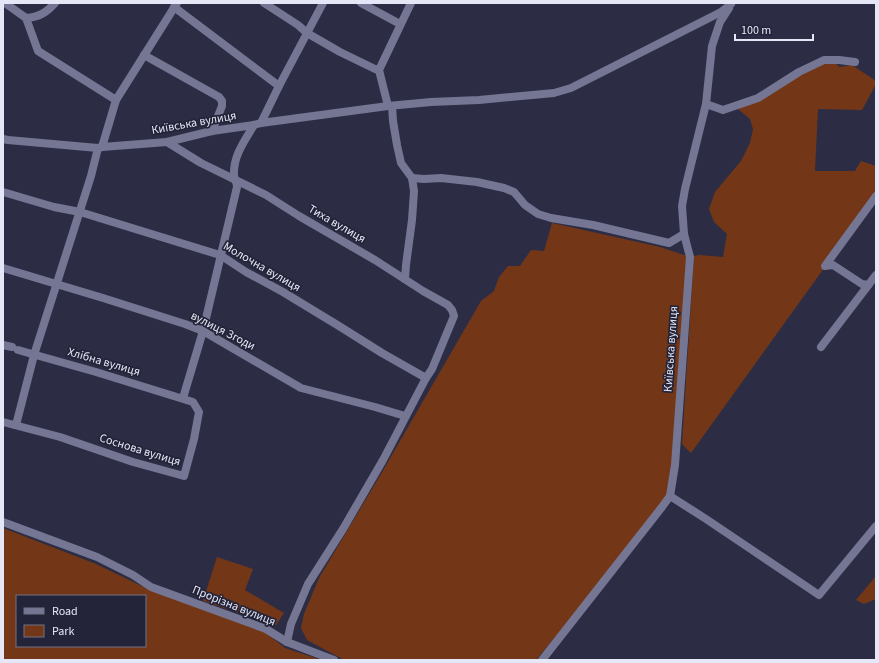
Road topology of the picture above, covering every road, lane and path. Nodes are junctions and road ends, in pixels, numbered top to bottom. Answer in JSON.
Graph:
{"nodes":[{"id":1,"x":5,"y":3,"type":"edge"},
{"id":2,"x":54,"y":3,"type":"edge"},
{"id":3,"x":264,"y":3,"type":"edge"},
{"id":4,"x":323,"y":3,"type":"edge"},
{"id":5,"x":361,"y":3,"type":"edge"},
{"id":6,"x":411,"y":3,"type":"edge"},
{"id":7,"x":716,"y":3,"type":"edge"},
{"id":8,"x":732,"y":4,"type":"edge"},
{"id":9,"x":176,"y":5,"type":"edge"},
{"id":10,"x":720,"y":12,"type":"junction"},
{"id":11,"x":26,"y":18,"type":"junction"},
{"id":12,"x":400,"y":24,"type":"junction"},
{"id":13,"x":307,"y":33,"type":"junction"},
{"id":14,"x":144,"y":55,"type":"junction"},
{"id":15,"x":855,"y":62,"type":"dead end"},
{"id":16,"x":379,"y":70,"type":"junction"},
{"id":17,"x":279,"y":86,"type":"junction"},
{"id":18,"x":116,"y":100,"type":"junction"},
{"id":19,"x":706,"y":104,"type":"junction"},
{"id":20,"x":390,"y":106,"type":"junction"},
{"id":21,"x":257,"y":124,"type":"junction"},
{"id":22,"x":212,"y":131,"type":"junction"},
{"id":23,"x":3,"y":139,"type":"edge"},
{"id":24,"x":167,"y":142,"type":"junction"},
{"id":25,"x":100,"y":148,"type":"junction"},
{"id":26,"x":412,"y":178,"type":"junction"},
{"id":27,"x":235,"y":180,"type":"junction"},
{"id":28,"x":3,"y":192,"type":"edge"},
{"id":29,"x":876,"y":196,"type":"edge"},
{"id":30,"x":80,"y":212,"type":"junction"},
{"id":31,"x":684,"y":234,"type":"junction"},
{"id":32,"x":220,"y":255,"type":"junction"},
{"id":33,"x":3,"y":268,"type":"edge"},
{"id":34,"x":876,"y":275,"type":"edge"},
{"id":35,"x":405,"y":279,"type":"junction"},
{"id":36,"x":57,"y":284,"type":"junction"},
{"id":37,"x":868,"y":285,"type":"junction"},
{"id":38,"x":203,"y":331,"type":"junction"},
{"id":39,"x":3,"y":345,"type":"edge"},
{"id":40,"x":821,"y":347,"type":"dead end"},
{"id":41,"x":34,"y":354,"type":"junction"},
{"id":42,"x":426,"y":378,"type":"junction"},
{"id":43,"x":183,"y":398,"type":"junction"},
{"id":44,"x":405,"y":416,"type":"junction"},
{"id":45,"x":3,"y":422,"type":"edge"},
{"id":46,"x":16,"y":425,"type":"junction"},
{"id":47,"x":670,"y":496,"type":"junction"},
{"id":48,"x":3,"y":522,"type":"edge"},
{"id":49,"x":876,"y":526,"type":"edge"},
{"id":50,"x":287,"y":642,"type":"junction"},
{"id":51,"x":334,"y":660,"type":"edge"},
{"id":52,"x":542,"y":660,"type":"edge"}],
"edges":[{"from":1,"to":11,"type":"street"},
{"from":2,"to":11,"type":"street"},
{"from":3,"to":13,"type":"street"},
{"from":4,"to":13,"type":"street"},
{"from":5,"to":12,"type":"street"},
{"from":6,"to":12,"type":"street"},
{"from":7,"to":10,"type":"street"},
{"from":8,"to":10,"type":"street","name":"Київська вулиця"},
{"from":8,"to":19,"type":"street","name":"Київська вулиця"},
{"from":9,"to":14,"type":"street"},
{"from":9,"to":17,"type":"street"},
{"from":10,"to":20,"type":"street","name":"Київська вулиця"},
{"from":11,"to":18,"type":"street"},
{"from":12,"to":16,"type":"street"},
{"from":13,"to":16,"type":"street"},
{"from":13,"to":17,"type":"street"},
{"from":14,"to":18,"type":"street"},
{"from":14,"to":22,"type":"street"},
{"from":15,"to":19,"type":"street"},
{"from":16,"to":20,"type":"street"},
{"from":17,"to":21,"type":"street"},
{"from":18,"to":25,"type":"street"},
{"from":19,"to":31,"type":"street","name":"Київська вулиця"},
{"from":20,"to":21,"type":"street","name":"Київська вулиця"},
{"from":20,"to":26,"type":"street"},
{"from":21,"to":22,"type":"street","name":"Київська вулиця"},
{"from":21,"to":27,"type":"street"},
{"from":22,"to":24,"type":"street","name":"Київська вулиця"},
{"from":23,"to":25,"type":"street","name":"Київська вулиця"},
{"from":24,"to":25,"type":"street","name":"Київська вулиця"},
{"from":24,"to":27,"type":"street","name":"Тиха вулиця"},
{"from":25,"to":30,"type":"street"},
{"from":26,"to":31,"type":"street"},
{"from":26,"to":35,"type":"street"},
{"from":27,"to":32,"type":"street"},
{"from":27,"to":35,"type":"street","name":"Тиха вулиця"},
{"from":28,"to":30,"type":"street","name":"Молочна вулиця"},
{"from":29,"to":37,"type":"street"},
{"from":30,"to":32,"type":"street","name":"Молочна вулиця"},
{"from":30,"to":36,"type":"street"},
{"from":31,"to":47,"type":"street","name":"Київська вулиця"},
{"from":32,"to":38,"type":"street"},
{"from":32,"to":42,"type":"street","name":"Молочна вулиця"},
{"from":33,"to":36,"type":"street","name":"вулиця Згоди"},
{"from":34,"to":37,"type":"street"},
{"from":35,"to":42,"type":"street","name":"Тиха вулиця"},
{"from":36,"to":38,"type":"street","name":"вулиця Згоди"},
{"from":36,"to":41,"type":"street"},
{"from":37,"to":40,"type":"street"},
{"from":38,"to":43,"type":"street"},
{"from":38,"to":44,"type":"street","name":"вулиця Згоди"},
{"from":39,"to":41,"type":"street","name":"Хлібна вулиця"},
{"from":41,"to":43,"type":"street","name":"Хлібна вулиця"},
{"from":41,"to":46,"type":"street"},
{"from":42,"to":44,"type":"street","name":"Прорізна вулиця"},
{"from":43,"to":46,"type":"street","name":"Соснова вулиця"},
{"from":44,"to":50,"type":"street","name":"Прорізна вулиця"},
{"from":45,"to":46,"type":"street","name":"Соснова вулиця"},
{"from":47,"to":49,"type":"street"},
{"from":47,"to":52,"type":"street","name":"Київська вулиця"},
{"from":48,"to":50,"type":"street","name":"Прорізна вулиця"},
{"from":50,"to":51,"type":"street"}]}
